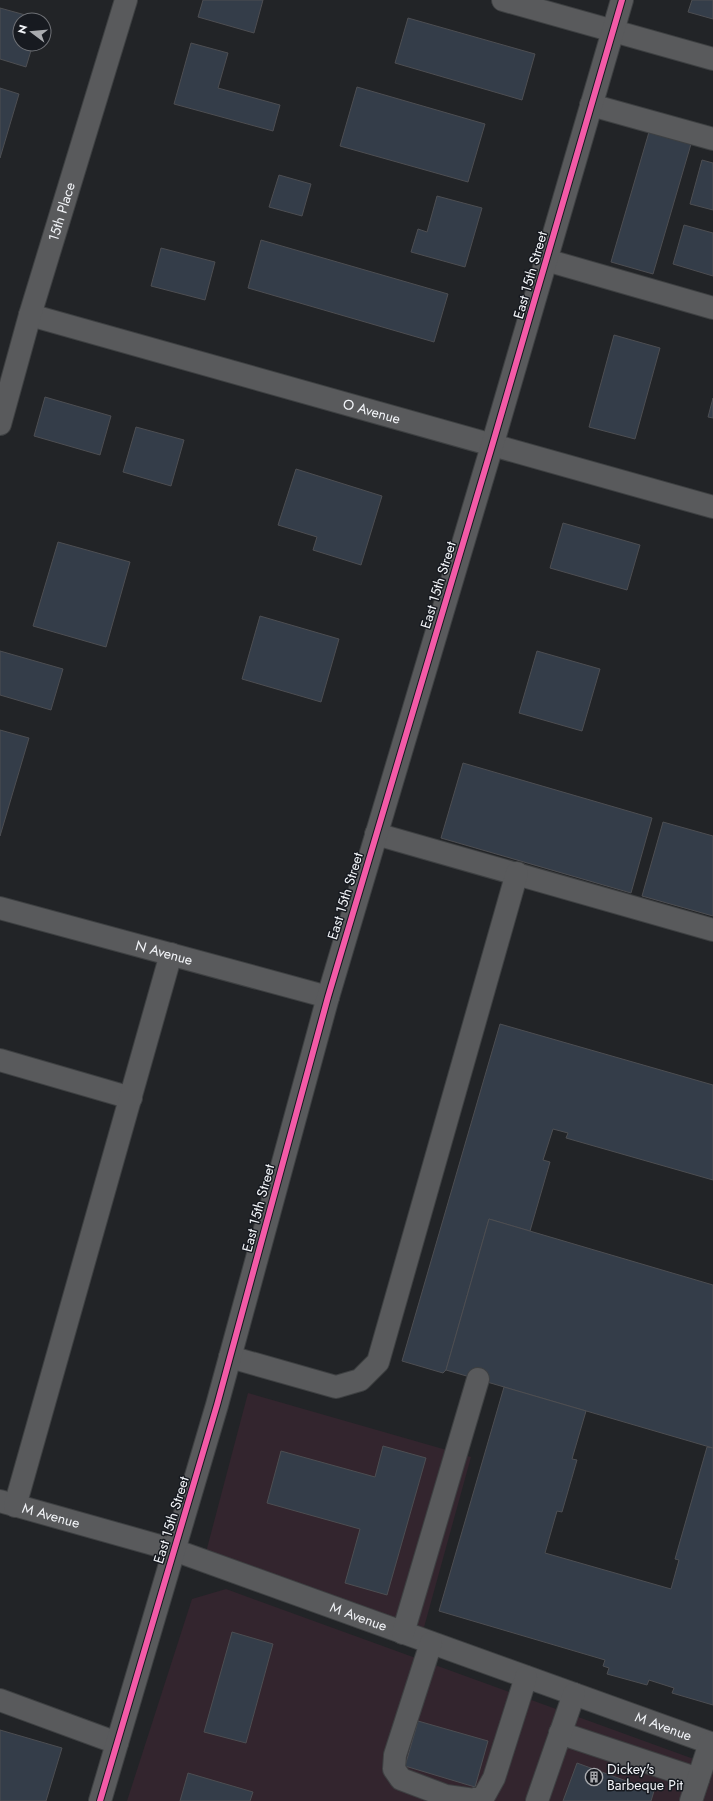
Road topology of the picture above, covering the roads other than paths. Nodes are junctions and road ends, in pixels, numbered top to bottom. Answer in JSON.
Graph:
{"nodes":[{"id":1,"x":126,"y":0,"type":"edge"},
{"id":2,"x":503,"y":0,"type":"edge"},
{"id":3,"x":622,"y":0,"type":"edge"},
{"id":4,"x":613,"y":30,"type":"junction"},
{"id":5,"x":713,"y":60,"type":"edge"},
{"id":6,"x":591,"y":105,"type":"junction"},
{"id":7,"x":713,"y":139,"type":"edge"},
{"id":8,"x":546,"y":260,"type":"junction"},
{"id":9,"x":713,"y":308,"type":"edge"},
{"id":10,"x":30,"y":315,"type":"junction"},
{"id":11,"x":0,"y":424,"type":"edge"},
{"id":12,"x":492,"y":446,"type":"junction"},
{"id":13,"x":713,"y":507,"type":"edge"},
{"id":14,"x":376,"y":834,"type":"junction"},
{"id":15,"x":517,"y":873,"type":"junction"},
{"id":16,"x":0,"y":908,"type":"edge"},
{"id":17,"x":713,"y":930,"type":"edge"},
{"id":18,"x":171,"y":954,"type":"junction"},
{"id":19,"x":328,"y":997,"type":"junction"},
{"id":20,"x":0,"y":1060,"type":"edge"},
{"id":21,"x":131,"y":1098,"type":"junction"},
{"id":22,"x":230,"y":1357,"type":"junction"},
{"id":23,"x":478,"y":1379,"type":"dead end"},
{"id":24,"x":8,"y":1504,"type":"edge"},
{"id":25,"x":174,"y":1550,"type":"junction"},
{"id":26,"x":403,"y":1632,"type":"junction"},
{"id":27,"x":431,"y":1642,"type":"junction"},
{"id":28,"x":526,"y":1677,"type":"junction"},
{"id":29,"x":574,"y":1694,"type":"junction"},
{"id":30,"x":0,"y":1700,"type":"edge"},
{"id":31,"x":560,"y":1733,"type":"junction"},
{"id":32,"x":117,"y":1743,"type":"junction"},
{"id":33,"x":711,"y":1744,"type":"edge"},
{"id":34,"x":698,"y":1779,"type":"junction"},
{"id":35,"x":100,"y":1801,"type":"edge"},
{"id":36,"x":536,"y":1801,"type":"edge"},
{"id":37,"x":691,"y":1801,"type":"edge"}],
"edges":[{"from":1,"to":10,"type":"street","name":"15th Place"},
{"from":2,"to":4,"type":"street"},
{"from":3,"to":4,"type":"street","name":"East 15th Street"},
{"from":4,"to":5,"type":"street"},
{"from":4,"to":6,"type":"street","name":"East 15th Street"},
{"from":6,"to":7,"type":"street"},
{"from":6,"to":8,"type":"street","name":"East 15th Street"},
{"from":8,"to":9,"type":"street"},
{"from":8,"to":12,"type":"street","name":"East 15th Street"},
{"from":10,"to":11,"type":"street","name":"15th Place"},
{"from":10,"to":12,"type":"street","name":"O Avenue"},
{"from":12,"to":13,"type":"street","name":"O Avenue"},
{"from":12,"to":14,"type":"street","name":"East 15th Street"},
{"from":14,"to":15,"type":"street"},
{"from":14,"to":19,"type":"street","name":"East 15th Street"},
{"from":15,"to":17,"type":"street"},
{"from":15,"to":22,"type":"street"},
{"from":16,"to":18,"type":"street","name":"N Avenue"},
{"from":18,"to":19,"type":"street","name":"N Avenue"},
{"from":18,"to":21,"type":"street"},
{"from":19,"to":22,"type":"street","name":"East 15th Street"},
{"from":20,"to":21,"type":"street"},
{"from":21,"to":24,"type":"street"},
{"from":22,"to":25,"type":"street","name":"East 15th Street"},
{"from":23,"to":26,"type":"street"},
{"from":24,"to":25,"type":"street","name":"M Avenue"},
{"from":25,"to":26,"type":"street","name":"M Avenue"},
{"from":25,"to":32,"type":"street","name":"East 15th Street"},
{"from":26,"to":27,"type":"street","name":"M Avenue"},
{"from":27,"to":28,"type":"street","name":"M Avenue"},
{"from":27,"to":28,"type":"street"},
{"from":28,"to":29,"type":"street","name":"M Avenue"},
{"from":29,"to":31,"type":"street"},
{"from":29,"to":33,"type":"street","name":"M Avenue"},
{"from":30,"to":32,"type":"street"},
{"from":31,"to":34,"type":"street"},
{"from":31,"to":36,"type":"street"},
{"from":32,"to":35,"type":"street","name":"East 15th Street"},
{"from":33,"to":34,"type":"street"},
{"from":34,"to":37,"type":"street"}]}
